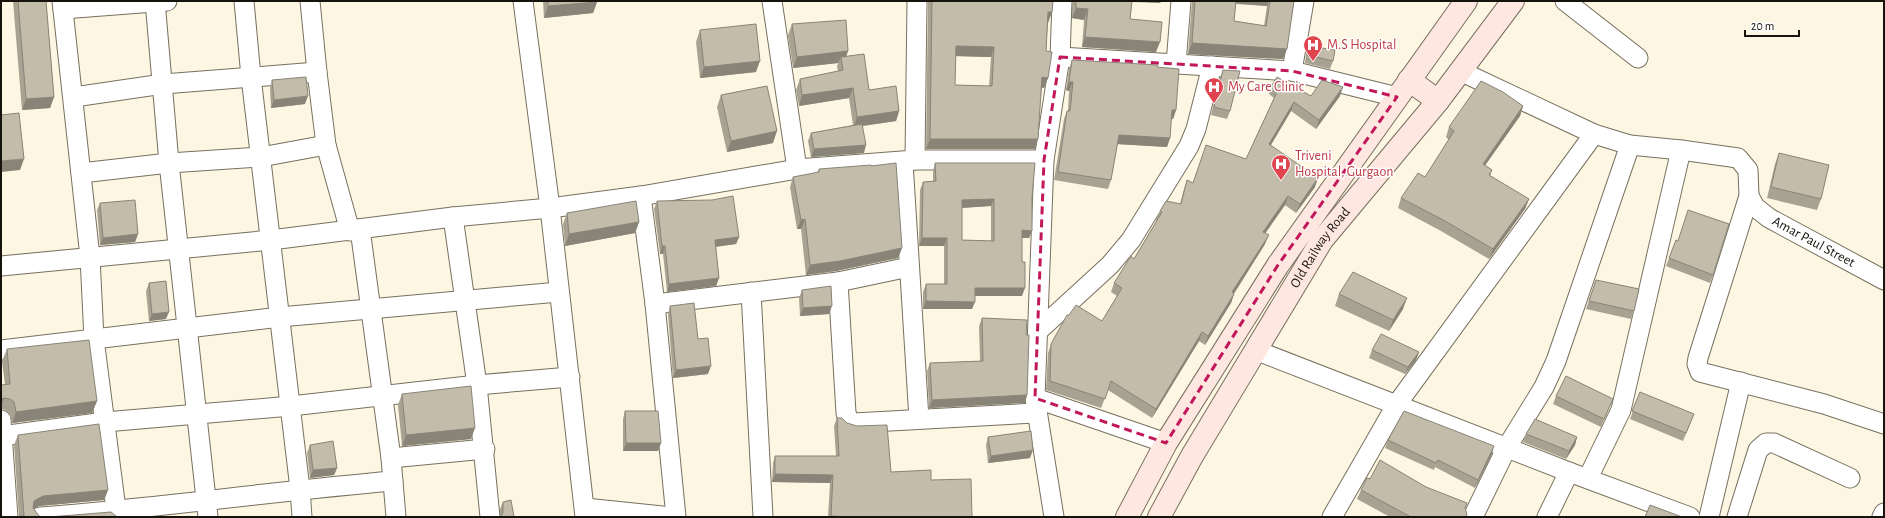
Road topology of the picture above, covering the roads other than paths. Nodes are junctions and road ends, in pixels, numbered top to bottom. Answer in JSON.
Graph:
{"nodes":[{"id":1,"x":159,"y":1,"type":"edge"},
{"id":2,"x":244,"y":1,"type":"edge"},
{"id":3,"x":310,"y":1,"type":"edge"},
{"id":4,"x":522,"y":1,"type":"edge"},
{"id":5,"x":772,"y":1,"type":"edge"},
{"id":6,"x":917,"y":1,"type":"edge"},
{"id":7,"x":1062,"y":1,"type":"edge"},
{"id":8,"x":1181,"y":1,"type":"edge"},
{"id":9,"x":1304,"y":1,"type":"edge"},
{"id":10,"x":1466,"y":1,"type":"edge"},
{"id":11,"x":1513,"y":1,"type":"edge"},
{"id":12,"x":1565,"y":1,"type":"edge"},
{"id":13,"x":62,"y":5,"type":"edge"},
{"id":14,"x":1060,"y":57,"type":"junction"},
{"id":15,"x":1638,"y":58,"type":"dead end"},
{"id":16,"x":1176,"y":64,"type":"junction"},
{"id":17,"x":1212,"y":66,"type":"junction"},
{"id":18,"x":1292,"y":71,"type":"junction"},
{"id":19,"x":1460,"y":71,"type":"junction"},
{"id":20,"x":317,"y":72,"type":"junction"},
{"id":21,"x":251,"y":77,"type":"junction"},
{"id":22,"x":162,"y":84,"type":"junction"},
{"id":23,"x":1403,"y":88,"type":"junction"},
{"id":24,"x":74,"y":97,"type":"junction"},
{"id":25,"x":1438,"y":101,"type":"junction"},
{"id":26,"x":1594,"y":134,"type":"junction"},
{"id":27,"x":326,"y":145,"type":"junction"},
{"id":28,"x":1630,"y":146,"type":"junction"},
{"id":29,"x":1681,"y":150,"type":"junction"},
{"id":30,"x":261,"y":157,"type":"junction"},
{"id":31,"x":1044,"y":160,"type":"junction"},
{"id":32,"x":909,"y":161,"type":"junction"},
{"id":33,"x":169,"y":163,"type":"junction"},
{"id":34,"x":797,"y":169,"type":"junction"},
{"id":35,"x":82,"y":173,"type":"junction"},
{"id":36,"x":641,"y":196,"type":"junction"},
{"id":37,"x":1749,"y":196,"type":"junction"},
{"id":38,"x":550,"y":208,"type":"junction"},
{"id":39,"x":453,"y":217,"type":"junction"},
{"id":40,"x":355,"y":230,"type":"junction"},
{"id":41,"x":272,"y":240,"type":"junction"},
{"id":42,"x":180,"y":249,"type":"junction"},
{"id":43,"x":90,"y":257,"type":"junction"},
{"id":44,"x":1,"y":266,"type":"edge"},
{"id":45,"x":909,"y":267,"type":"junction"},
{"id":46,"x":1884,"y":280,"type":"edge"},
{"id":47,"x":838,"y":282,"type":"junction"},
{"id":48,"x":559,"y":292,"type":"junction"},
{"id":49,"x":751,"y":292,"type":"junction"},
{"id":50,"x":466,"y":301,"type":"junction"},
{"id":51,"x":655,"y":304,"type":"junction"},
{"id":52,"x":371,"y":310,"type":"junction"},
{"id":53,"x":280,"y":317,"type":"junction"},
{"id":54,"x":187,"y":329,"type":"junction"},
{"id":55,"x":1038,"y":331,"type":"junction"},
{"id":56,"x":94,"y":339,"type":"junction"},
{"id":57,"x":1,"y":350,"type":"edge"},
{"id":58,"x":1255,"y":350,"type":"junction"},
{"id":59,"x":570,"y":377,"type":"junction"},
{"id":60,"x":1741,"y":382,"type":"junction"},
{"id":61,"x":477,"y":385,"type":"junction"},
{"id":62,"x":383,"y":396,"type":"junction"},
{"id":63,"x":1397,"y":404,"type":"junction"},
{"id":64,"x":291,"y":406,"type":"junction"},
{"id":65,"x":1035,"y":406,"type":"junction"},
{"id":66,"x":197,"y":414,"type":"junction"},
{"id":67,"x":919,"y":419,"type":"junction"},
{"id":68,"x":105,"y":422,"type":"junction"},
{"id":69,"x":1884,"y":424,"type":"edge"},
{"id":70,"x":2,"y":430,"type":"edge"},
{"id":71,"x":1166,"y":443,"type":"junction"},
{"id":72,"x":1507,"y":447,"type":"junction"},
{"id":73,"x":484,"y":449,"type":"junction"},
{"id":74,"x":391,"y":458,"type":"junction"},
{"id":75,"x":1569,"y":472,"type":"junction"},
{"id":76,"x":1588,"y":478,"type":"junction"},
{"id":77,"x":1850,"y":478,"type":"dead end"},
{"id":78,"x":393,"y":481,"type":"junction"},
{"id":79,"x":300,"y":489,"type":"junction"},
{"id":80,"x":208,"y":509,"type":"edge"},
{"id":81,"x":1644,"y":509,"type":"edge"},
{"id":82,"x":585,"y":512,"type":"edge"},
{"id":83,"x":1884,"y":512,"type":"edge"},
{"id":84,"x":117,"y":514,"type":"edge"},
{"id":85,"x":8,"y":517,"type":"edge"},
{"id":86,"x":40,"y":517,"type":"edge"},
{"id":87,"x":302,"y":517,"type":"edge"},
{"id":88,"x":396,"y":517,"type":"edge"},
{"id":89,"x":490,"y":517,"type":"edge"},
{"id":90,"x":672,"y":517,"type":"edge"},
{"id":91,"x":676,"y":517,"type":"edge"},
{"id":92,"x":763,"y":517,"type":"edge"},
{"id":93,"x":1054,"y":517,"type":"edge"},
{"id":94,"x":1127,"y":517,"type":"edge"},
{"id":95,"x":1160,"y":517,"type":"edge"},
{"id":96,"x":1332,"y":517,"type":"edge"},
{"id":97,"x":1473,"y":517,"type":"edge"},
{"id":98,"x":1547,"y":517,"type":"edge"},
{"id":99,"x":1690,"y":517,"type":"edge"},
{"id":100,"x":1709,"y":517,"type":"edge"},
{"id":101,"x":1737,"y":517,"type":"edge"},
{"id":102,"x":1882,"y":517,"type":"edge"}],
"edges":[{"from":1,"to":13,"type":"street"},
{"from":1,"to":22,"type":"street"},
{"from":2,"to":21,"type":"street"},
{"from":3,"to":20,"type":"street"},
{"from":4,"to":38,"type":"street"},
{"from":5,"to":34,"type":"street"},
{"from":6,"to":32,"type":"street"},
{"from":7,"to":14,"type":"street"},
{"from":8,"to":16,"type":"street"},
{"from":9,"to":18,"type":"street"},
{"from":10,"to":23,"type":"main road","name":"Old Railway Road"},
{"from":11,"to":19,"type":"main road","name":"Old Railway Road"},
{"from":12,"to":15,"type":"street"},
{"from":13,"to":24,"type":"street"},
{"from":14,"to":16,"type":"street"},
{"from":14,"to":31,"type":"street"},
{"from":16,"to":17,"type":"street"},
{"from":17,"to":18,"type":"street"},
{"from":17,"to":55,"type":"street"},
{"from":18,"to":23,"type":"street"},
{"from":19,"to":25,"type":"main road","name":"Old Railway Road"},
{"from":19,"to":26,"type":"street"},
{"from":20,"to":21,"type":"street"},
{"from":20,"to":27,"type":"street"},
{"from":21,"to":22,"type":"street"},
{"from":21,"to":30,"type":"street"},
{"from":22,"to":24,"type":"street"},
{"from":22,"to":33,"type":"street"},
{"from":23,"to":25,"type":"main road"},
{"from":23,"to":71,"type":"main road","name":"Old Railway Road"},
{"from":24,"to":35,"type":"street"},
{"from":25,"to":58,"type":"main road","name":"Old Railway Road"},
{"from":26,"to":28,"type":"street"},
{"from":26,"to":63,"type":"street"},
{"from":27,"to":30,"type":"street"},
{"from":27,"to":40,"type":"street"},
{"from":28,"to":29,"type":"street"},
{"from":28,"to":72,"type":"street"},
{"from":29,"to":37,"type":"street"},
{"from":29,"to":76,"type":"street"},
{"from":30,"to":33,"type":"street"},
{"from":30,"to":41,"type":"street"},
{"from":31,"to":32,"type":"street"},
{"from":31,"to":55,"type":"street"},
{"from":32,"to":34,"type":"street"},
{"from":32,"to":45,"type":"street"},
{"from":33,"to":35,"type":"street"},
{"from":33,"to":42,"type":"street"},
{"from":34,"to":36,"type":"street"},
{"from":35,"to":43,"type":"street"},
{"from":36,"to":38,"type":"street"},
{"from":36,"to":51,"type":"street"},
{"from":37,"to":46,"type":"street","name":"Amar Paul Street"},
{"from":37,"to":60,"type":"street"},
{"from":38,"to":39,"type":"street"},
{"from":38,"to":48,"type":"street"},
{"from":39,"to":40,"type":"street"},
{"from":39,"to":50,"type":"street"},
{"from":40,"to":41,"type":"street"},
{"from":40,"to":52,"type":"street"},
{"from":41,"to":42,"type":"street"},
{"from":41,"to":53,"type":"street"},
{"from":42,"to":43,"type":"street"},
{"from":42,"to":54,"type":"street"},
{"from":43,"to":44,"type":"street"},
{"from":43,"to":56,"type":"street"},
{"from":45,"to":47,"type":"street"},
{"from":45,"to":67,"type":"street"},
{"from":47,"to":49,"type":"street"},
{"from":47,"to":67,"type":"street"},
{"from":48,"to":50,"type":"street"},
{"from":48,"to":59,"type":"street"},
{"from":49,"to":51,"type":"street"},
{"from":49,"to":92,"type":"street"},
{"from":50,"to":52,"type":"street"},
{"from":50,"to":61,"type":"street"},
{"from":51,"to":91,"type":"street"},
{"from":52,"to":53,"type":"street"},
{"from":52,"to":62,"type":"street"},
{"from":53,"to":54,"type":"street"},
{"from":53,"to":64,"type":"street"},
{"from":54,"to":56,"type":"street"},
{"from":54,"to":66,"type":"street"},
{"from":55,"to":65,"type":"street"},
{"from":56,"to":57,"type":"street"},
{"from":56,"to":68,"type":"street"},
{"from":58,"to":63,"type":"street"},
{"from":58,"to":95,"type":"main road","name":"Old Railway Road"},
{"from":59,"to":61,"type":"street"},
{"from":59,"to":82,"type":"street"},
{"from":60,"to":69,"type":"street"},
{"from":60,"to":100,"type":"street"},
{"from":61,"to":62,"type":"street"},
{"from":61,"to":73,"type":"street"},
{"from":62,"to":64,"type":"street"},
{"from":62,"to":74,"type":"street"},
{"from":63,"to":72,"type":"street"},
{"from":63,"to":96,"type":"street"},
{"from":64,"to":66,"type":"street"},
{"from":64,"to":79,"type":"street"},
{"from":65,"to":67,"type":"street"},
{"from":65,"to":71,"type":"street"},
{"from":65,"to":93,"type":"street"},
{"from":66,"to":68,"type":"street"},
{"from":66,"to":80,"type":"street"},
{"from":68,"to":70,"type":"street"},
{"from":68,"to":84,"type":"street"},
{"from":70,"to":85,"type":"street"},
{"from":71,"to":94,"type":"main road","name":"Old Railway Road"},
{"from":72,"to":75,"type":"street"},
{"from":72,"to":97,"type":"street"},
{"from":73,"to":74,"type":"street"},
{"from":73,"to":89,"type":"street"},
{"from":74,"to":78,"type":"street"},
{"from":75,"to":76,"type":"street"},
{"from":75,"to":98,"type":"street"},
{"from":76,"to":81,"type":"street"},
{"from":77,"to":101,"type":"street"},
{"from":78,"to":79,"type":"street"},
{"from":78,"to":88,"type":"street"},
{"from":79,"to":80,"type":"street"},
{"from":79,"to":87,"type":"street"},
{"from":80,"to":84,"type":"street"},
{"from":81,"to":99,"type":"street"},
{"from":82,"to":90,"type":"street"},
{"from":83,"to":102,"type":"street"},
{"from":84,"to":86,"type":"street"}]}
